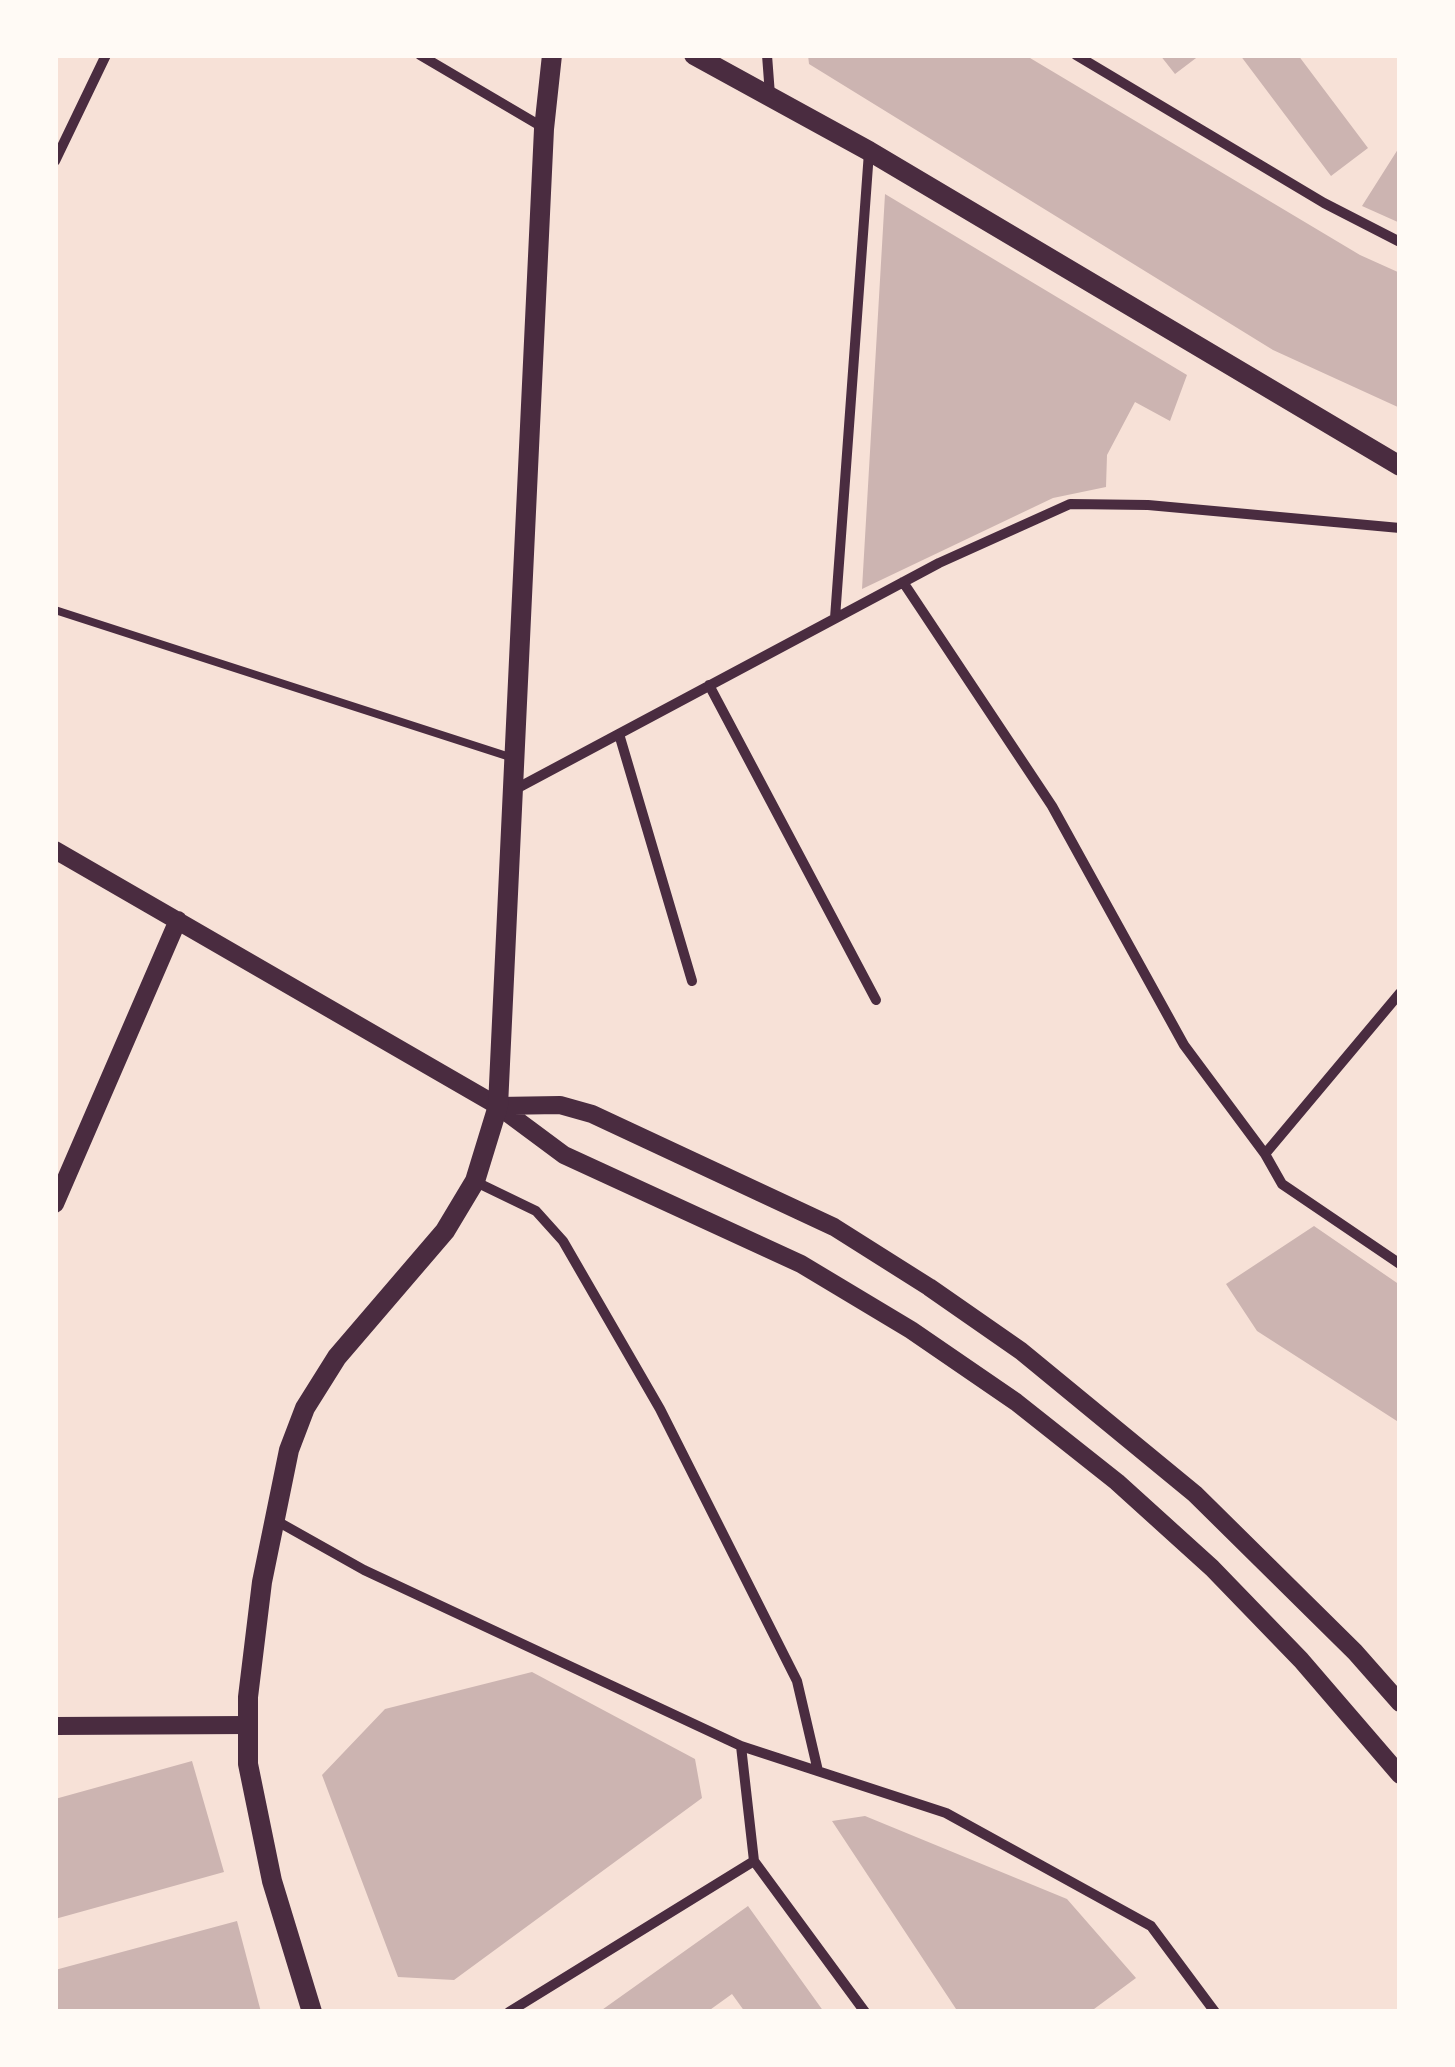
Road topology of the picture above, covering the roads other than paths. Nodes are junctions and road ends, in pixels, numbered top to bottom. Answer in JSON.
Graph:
{"nodes":[{"id":1,"x":106,"y":55,"type":"edge"},
{"id":2,"x":420,"y":55,"type":"edge"},
{"id":3,"x":552,"y":55,"type":"edge"},
{"id":4,"x":694,"y":55,"type":"edge"},
{"id":5,"x":767,"y":55,"type":"edge"},
{"id":6,"x":1076,"y":55,"type":"edge"},
{"id":7,"x":770,"y":96,"type":"junction"},
{"id":8,"x":544,"y":128,"type":"junction"},
{"id":9,"x":869,"y":151,"type":"junction"},
{"id":10,"x":55,"y":160,"type":"edge"},
{"id":11,"x":1400,"y":242,"type":"edge"},
{"id":12,"x":1400,"y":466,"type":"edge"},
{"id":13,"x":1400,"y":528,"type":"edge"},
{"id":14,"x":903,"y":582,"type":"junction"},
{"id":15,"x":55,"y":610,"type":"edge"},
{"id":16,"x":835,"y":618,"type":"junction"},
{"id":17,"x":709,"y":685,"type":"junction"},
{"id":18,"x":618,"y":734,"type":"junction"},
{"id":19,"x":513,"y":758,"type":"junction"},
{"id":20,"x":511,"y":791,"type":"junction"},
{"id":21,"x":55,"y":850,"type":"edge"},
{"id":22,"x":178,"y":920,"type":"junction"},
{"id":23,"x":692,"y":981,"type":"dead end"},
{"id":24,"x":1400,"y":993,"type":"edge"},
{"id":25,"x":876,"y":1000,"type":"dead end"},
{"id":26,"x":498,"y":1106,"type":"junction"},
{"id":27,"x":1265,"y":1154,"type":"junction"},
{"id":28,"x":476,"y":1182,"type":"junction"},
{"id":29,"x":55,"y":1204,"type":"edge"},
{"id":30,"x":1400,"y":1264,"type":"edge"},
{"id":31,"x":274,"y":1520,"type":"junction"},
{"id":32,"x":1400,"y":1703,"type":"edge"},
{"id":33,"x":248,"y":1725,"type":"junction"},
{"id":34,"x":55,"y":1726,"type":"edge"},
{"id":35,"x":740,"y":1746,"type":"junction"},
{"id":36,"x":818,"y":1771,"type":"junction"},
{"id":37,"x":1400,"y":1775,"type":"edge"},
{"id":38,"x":754,"y":1861,"type":"junction"},
{"id":39,"x":312,"y":2012,"type":"edge"},
{"id":40,"x":509,"y":2012,"type":"edge"},
{"id":41,"x":865,"y":2012,"type":"edge"},
{"id":42,"x":1215,"y":2012,"type":"edge"}],
"edges":[{"from":1,"to":10,"type":"street"},
{"from":2,"to":8,"type":"street"},
{"from":3,"to":8,"type":"main road"},
{"from":4,"to":7,"type":"main road"},
{"from":5,"to":7,"type":"street"},
{"from":6,"to":11,"type":"street"},
{"from":7,"to":9,"type":"main road"},
{"from":8,"to":19,"type":"main road"},
{"from":9,"to":12,"type":"main road"},
{"from":9,"to":16,"type":"street"},
{"from":13,"to":14,"type":"street"},
{"from":14,"to":16,"type":"street"},
{"from":14,"to":27,"type":"street"},
{"from":15,"to":19,"type":"lane"},
{"from":16,"to":17,"type":"street"},
{"from":17,"to":18,"type":"street"},
{"from":17,"to":25,"type":"street"},
{"from":18,"to":20,"type":"street"},
{"from":18,"to":23,"type":"street"},
{"from":19,"to":20,"type":"main road"},
{"from":20,"to":26,"type":"main road"},
{"from":21,"to":22,"type":"street"},
{"from":22,"to":26,"type":"street"},
{"from":22,"to":29,"type":"street"},
{"from":24,"to":27,"type":"street"},
{"from":26,"to":28,"type":"main road"},
{"from":26,"to":32,"type":"street"},
{"from":26,"to":37,"type":"street"},
{"from":27,"to":30,"type":"street"},
{"from":28,"to":31,"type":"main road"},
{"from":28,"to":36,"type":"street"},
{"from":31,"to":33,"type":"main road"},
{"from":31,"to":35,"type":"street"},
{"from":33,"to":34,"type":"street"},
{"from":33,"to":39,"type":"main road"},
{"from":35,"to":36,"type":"street"},
{"from":35,"to":38,"type":"street"},
{"from":36,"to":42,"type":"street"},
{"from":38,"to":40,"type":"street"},
{"from":38,"to":41,"type":"street"}]}
